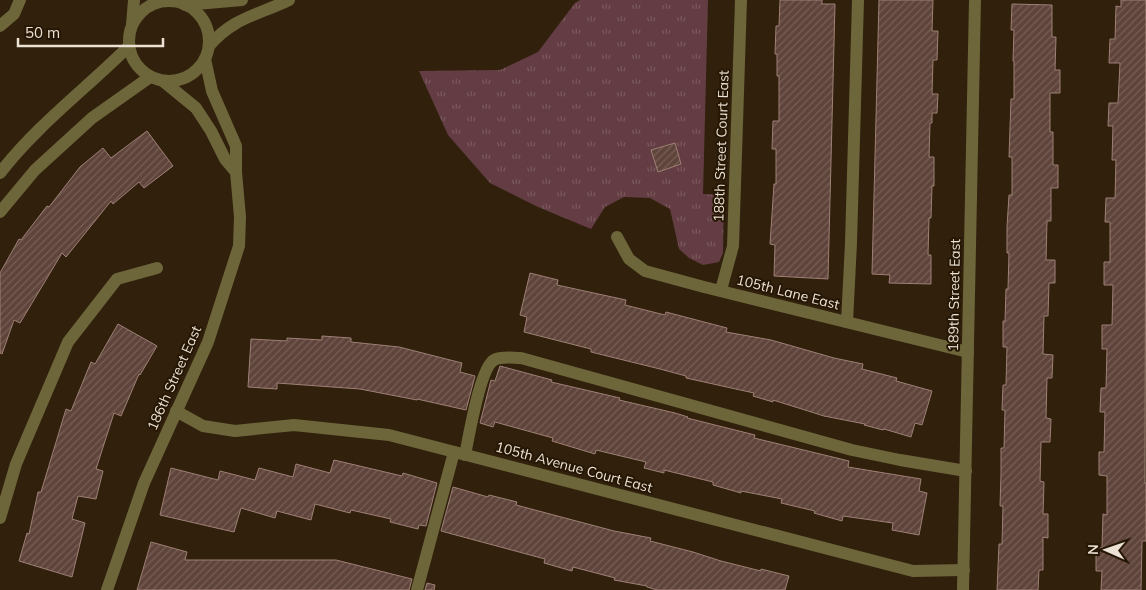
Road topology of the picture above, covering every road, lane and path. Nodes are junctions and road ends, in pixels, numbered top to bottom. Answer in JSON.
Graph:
{"nodes":[{"id":1,"x":20,"y":0,"type":"edge"},
{"id":2,"x":134,"y":0,"type":"edge"},
{"id":3,"x":242,"y":0,"type":"edge"},
{"id":4,"x":289,"y":0,"type":"edge"},
{"id":5,"x":741,"y":0,"type":"edge"},
{"id":6,"x":858,"y":0,"type":"edge"},
{"id":7,"x":975,"y":0,"type":"edge"},
{"id":8,"x":179,"y":2,"type":"edge"},
{"id":9,"x":132,"y":25,"type":"junction"},
{"id":10,"x":0,"y":26,"type":"edge"},
{"id":11,"x":129,"y":46,"type":"junction"},
{"id":12,"x":208,"y":46,"type":"junction"},
{"id":13,"x":205,"y":59,"type":"junction"},
{"id":14,"x":150,"y":77,"type":"junction"},
{"id":15,"x":163,"y":81,"type":"junction"},
{"id":16,"x":236,"y":172,"type":"junction"},
{"id":17,"x":0,"y":173,"type":"edge"},
{"id":18,"x":0,"y":212,"type":"edge"},
{"id":19,"x":618,"y":237,"type":"dead end"},
{"id":20,"x":157,"y":268,"type":"dead end"},
{"id":21,"x":721,"y":290,"type":"junction"},
{"id":22,"x":847,"y":322,"type":"junction"},
{"id":23,"x":968,"y":352,"type":"junction"},
{"id":24,"x":176,"y":411,"type":"junction"},
{"id":25,"x":460,"y":453,"type":"junction"},
{"id":26,"x":966,"y":470,"type":"junction"},
{"id":27,"x":0,"y":518,"type":"edge"},
{"id":28,"x":964,"y":570,"type":"junction"},
{"id":29,"x":107,"y":590,"type":"edge"},
{"id":30,"x":417,"y":590,"type":"edge"},
{"id":31,"x":963,"y":590,"type":"edge"}],
"edges":[{"from":1,"to":10,"type":"street"},
{"from":2,"to":9,"type":"street"},
{"from":3,"to":8,"type":"street"},
{"from":4,"to":12,"type":"street"},
{"from":5,"to":21,"type":"street","name":"188th Street Court East"},
{"from":6,"to":22,"type":"street"},
{"from":7,"to":23,"type":"street","name":"189th Street East"},
{"from":8,"to":9,"type":"street"},
{"from":8,"to":12,"type":"street"},
{"from":9,"to":11,"type":"street"},
{"from":11,"to":14,"type":"street"},
{"from":11,"to":17,"type":"street"},
{"from":12,"to":13,"type":"street"},
{"from":13,"to":15,"type":"street"},
{"from":13,"to":16,"type":"street","name":"186th Street East"},
{"from":14,"to":15,"type":"street"},
{"from":14,"to":18,"type":"street"},
{"from":15,"to":16,"type":"street"},
{"from":16,"to":24,"type":"street","name":"186th Street East"},
{"from":19,"to":21,"type":"street","name":"105th Lane East"},
{"from":20,"to":27,"type":"street"},
{"from":21,"to":22,"type":"street","name":"105th Lane East"},
{"from":22,"to":23,"type":"street","name":"105th Lane East"},
{"from":23,"to":26,"type":"street","name":"189th Street East"},
{"from":24,"to":25,"type":"street","name":"105th Avenue Court East"},
{"from":24,"to":29,"type":"street","name":"186th Street East"},
{"from":25,"to":26,"type":"street"},
{"from":25,"to":28,"type":"street","name":"105th Avenue Court East"},
{"from":25,"to":30,"type":"street"},
{"from":26,"to":28,"type":"street","name":"189th Street East"},
{"from":28,"to":31,"type":"street","name":"189th Street East"}]}
